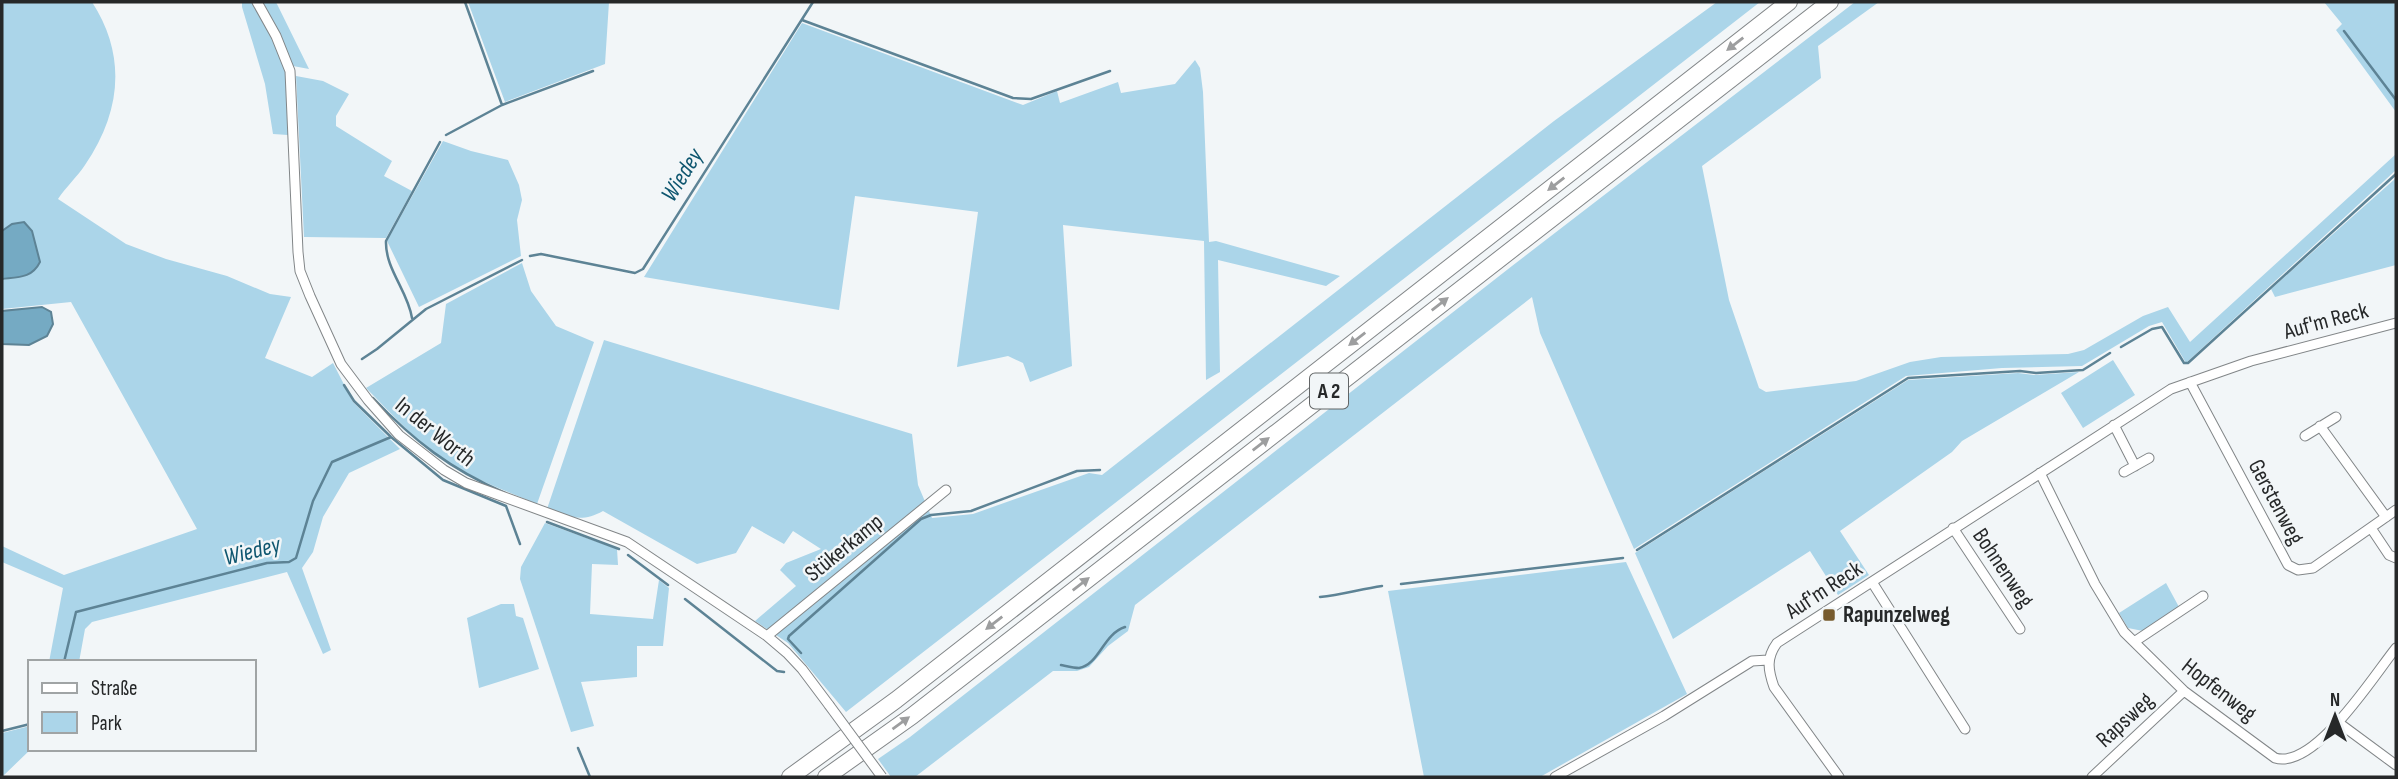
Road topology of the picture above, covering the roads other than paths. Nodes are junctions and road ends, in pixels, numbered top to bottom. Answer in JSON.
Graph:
{"nodes":[{"id":1,"x":257,"y":2,"type":"edge"},
{"id":2,"x":1788,"y":2,"type":"edge"},
{"id":3,"x":1830,"y":2,"type":"edge"},
{"id":4,"x":2396,"y":323,"type":"edge"},
{"id":5,"x":2190,"y":382,"type":"junction"},
{"id":6,"x":2336,"y":416,"type":"dead end"},
{"id":7,"x":2114,"y":425,"type":"junction"},
{"id":8,"x":2320,"y":426,"type":"junction"},
{"id":9,"x":2305,"y":436,"type":"dead end"},
{"id":10,"x":2149,"y":458,"type":"dead end"},
{"id":11,"x":2135,"y":466,"type":"junction"},
{"id":12,"x":2124,"y":472,"type":"dead end"},
{"id":13,"x":2040,"y":473,"type":"junction"},
{"id":14,"x":946,"y":490,"type":"dead end"},
{"id":15,"x":2396,"y":510,"type":"edge"},
{"id":16,"x":2386,"y":517,"type":"junction"},
{"id":17,"x":1953,"y":528,"type":"junction"},
{"id":18,"x":2371,"y":528,"type":"junction"},
{"id":19,"x":2396,"y":558,"type":"edge"},
{"id":20,"x":1872,"y":582,"type":"junction"},
{"id":21,"x":2203,"y":596,"type":"dead end"},
{"id":22,"x":2020,"y":629,"type":"dead end"},
{"id":23,"x":767,"y":636,"type":"junction"},
{"id":24,"x":2134,"y":642,"type":"junction"},
{"id":25,"x":2396,"y":648,"type":"edge"},
{"id":26,"x":1768,"y":660,"type":"junction"},
{"id":27,"x":2184,"y":691,"type":"junction"},
{"id":28,"x":2339,"y":723,"type":"junction"},
{"id":29,"x":1965,"y":729,"type":"dead end"},
{"id":30,"x":2396,"y":765,"type":"edge"},
{"id":31,"x":790,"y":777,"type":"edge"},
{"id":32,"x":826,"y":777,"type":"edge"},
{"id":33,"x":882,"y":777,"type":"edge"},
{"id":34,"x":1555,"y":777,"type":"edge"},
{"id":35,"x":1839,"y":777,"type":"edge"},
{"id":36,"x":2092,"y":777,"type":"edge"}],
"edges":[{"from":1,"to":23,"type":"street","name":"In der Worth"},
{"from":2,"to":31,"type":"highway","number":"A 2","one_way":true},
{"from":32,"to":3,"type":"highway","number":"A 2","one_way":true},
{"from":4,"to":5,"type":"street","name":"Auf'm Reck"},
{"from":5,"to":7,"type":"street","name":"Auf'm Reck"},
{"from":5,"to":18,"type":"street","name":"Gerstenweg"},
{"from":6,"to":8,"type":"street"},
{"from":7,"to":11,"type":"street"},
{"from":7,"to":13,"type":"street","name":"Auf'm Reck"},
{"from":8,"to":9,"type":"street"},
{"from":8,"to":16,"type":"street"},
{"from":10,"to":11,"type":"street"},
{"from":11,"to":12,"type":"street"},
{"from":13,"to":17,"type":"street","name":"Auf'm Reck"},
{"from":13,"to":24,"type":"street","name":"Hopfenweg"},
{"from":14,"to":23,"type":"street","name":"Stükerkamp"},
{"from":15,"to":16,"type":"street","name":"Gerstenweg"},
{"from":16,"to":18,"type":"street","name":"Gerstenweg"},
{"from":17,"to":20,"type":"street","name":"Auf'm Reck"},
{"from":17,"to":22,"type":"street","name":"Bohnenweg"},
{"from":18,"to":19,"type":"street"},
{"from":20,"to":26,"type":"street","name":"Auf'm Reck"},
{"from":20,"to":29,"type":"street"},
{"from":21,"to":24,"type":"street"},
{"from":23,"to":33,"type":"street","name":"In der Worth","bridge":true},
{"from":24,"to":27,"type":"street","name":"Hopfenweg"},
{"from":25,"to":28,"type":"street"},
{"from":26,"to":34,"type":"street","name":"Auf'm Reck"},
{"from":26,"to":35,"type":"street"},
{"from":27,"to":28,"type":"street","name":"Hopfenweg"},
{"from":27,"to":36,"type":"street","name":"Rapsweg"},
{"from":28,"to":30,"type":"street"}]}
